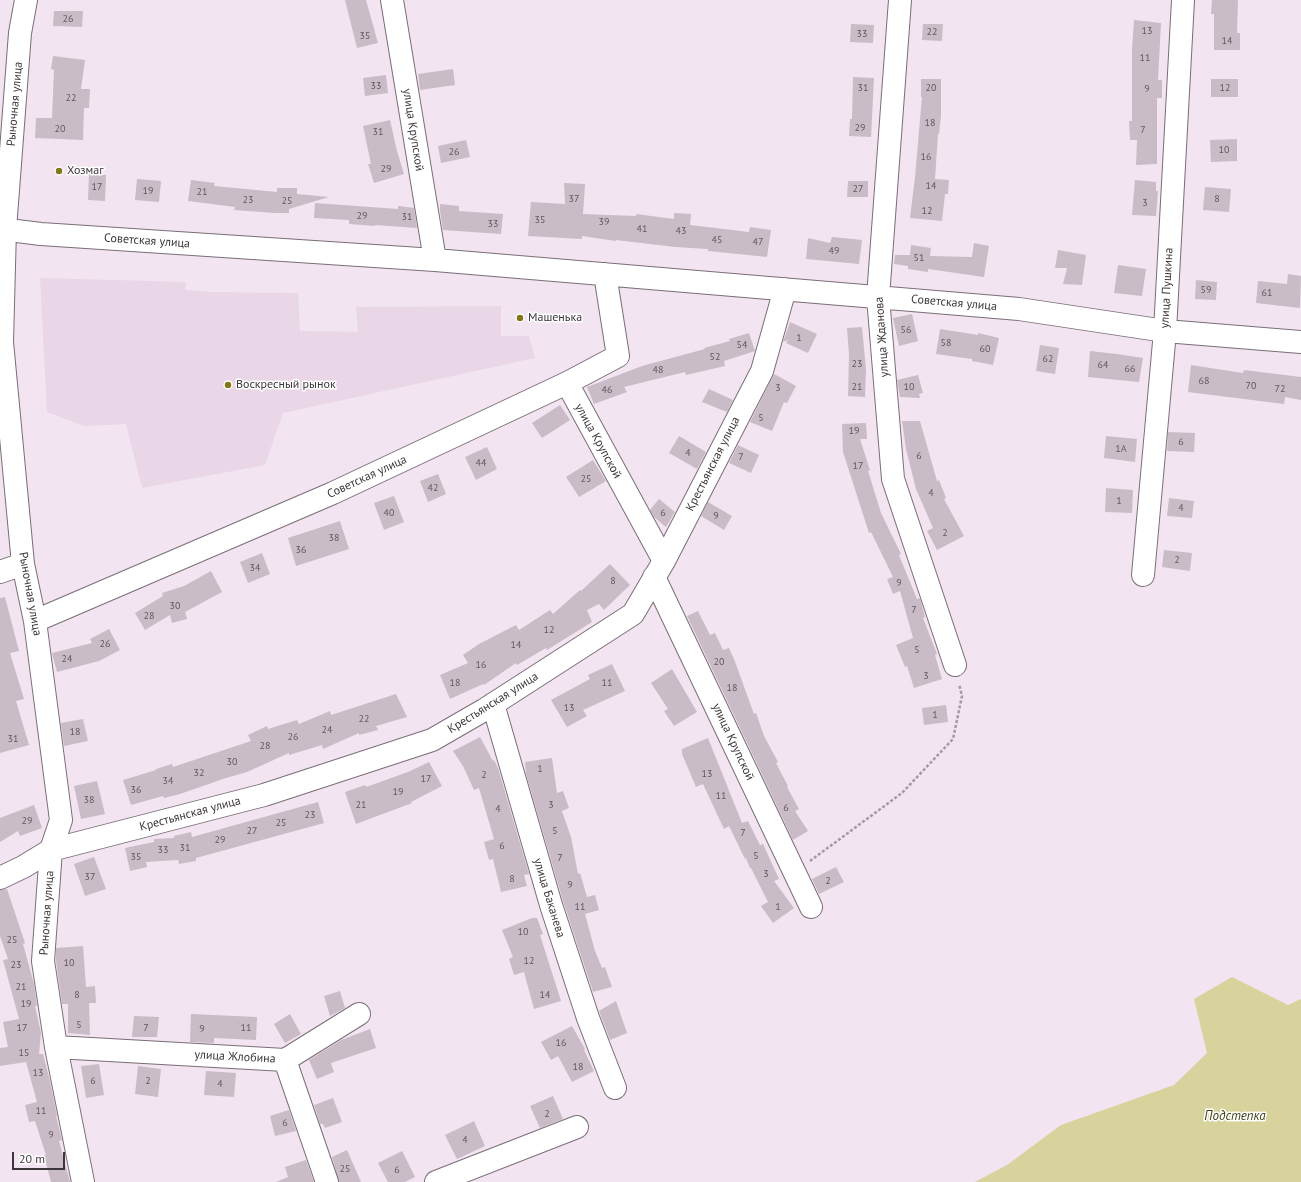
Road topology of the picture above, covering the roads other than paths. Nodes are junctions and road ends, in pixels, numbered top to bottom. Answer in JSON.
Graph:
{"nodes":[{"id":1,"x":26,"y":0,"type":"edge"},
{"id":2,"x":392,"y":0,"type":"edge"},
{"id":3,"x":900,"y":0,"type":"edge"},
{"id":4,"x":1183,"y":0,"type":"edge"},
{"id":5,"x":2,"y":229,"type":"edge"},
{"id":6,"x":435,"y":260,"type":"junction"},
{"id":7,"x":605,"y":274,"type":"junction"},
{"id":8,"x":784,"y":289,"type":"junction"},
{"id":9,"x":878,"y":297,"type":"junction"},
{"id":10,"x":1164,"y":330,"type":"junction"},
{"id":11,"x":1,"y":342,"type":"edge"},
{"id":12,"x":1301,"y":342,"type":"edge"},
{"id":13,"x":567,"y":383,"type":"junction"},
{"id":14,"x":23,"y":564,"type":"junction"},
{"id":15,"x":659,"y":569,"type":"junction"},
{"id":16,"x":0,"y":572,"type":"edge"},
{"id":17,"x":1143,"y":575,"type":"dead end"},
{"id":18,"x":35,"y":621,"type":"junction"},
{"id":19,"x":955,"y":665,"type":"road end"},
{"id":20,"x":493,"y":704,"type":"junction"},
{"id":21,"x":51,"y":850,"type":"junction"},
{"id":22,"x":0,"y":878,"type":"edge"},
{"id":23,"x":811,"y":907,"type":"dead end"},
{"id":24,"x":359,"y":1014,"type":"dead end"},
{"id":25,"x":56,"y":1047,"type":"junction"},
{"id":26,"x":285,"y":1060,"type":"junction"},
{"id":27,"x":615,"y":1088,"type":"dead end"},
{"id":28,"x":578,"y":1126,"type":"dead end"},
{"id":29,"x":83,"y":1182,"type":"edge"},
{"id":30,"x":327,"y":1182,"type":"edge"},
{"id":31,"x":436,"y":1182,"type":"edge"}],
"edges":[{"from":1,"to":5,"type":"street","name":"Рыночная улица"},
{"from":2,"to":6,"type":"street","name":"улица Крупской"},
{"from":3,"to":9,"type":"street","name":"улица Жданова"},
{"from":4,"to":10,"type":"street","name":"улица Пушкина"},
{"from":5,"to":6,"type":"street","name":"Советская улица"},
{"from":5,"to":11,"type":"street","name":"Рыночная улица"},
{"from":6,"to":7,"type":"street","name":"Советская улица"},
{"from":7,"to":8,"type":"street","name":"Советская улица"},
{"from":7,"to":13,"type":"street","name":"Советская улица"},
{"from":8,"to":9,"type":"street","name":"Советская улица"},
{"from":8,"to":15,"type":"street","name":"Крестьянская улица"},
{"from":9,"to":10,"type":"street","name":"Советская улица"},
{"from":9,"to":19,"type":"street","name":"улица Жданова"},
{"from":10,"to":12,"type":"street","name":"Советская улица"},
{"from":10,"to":17,"type":"street","name":"улица Пушкина"},
{"from":11,"to":14,"type":"street","name":"Рыночная улица"},
{"from":13,"to":15,"type":"street","name":"улица Крупской"},
{"from":13,"to":18,"type":"street","name":"Советская улица"},
{"from":14,"to":16,"type":"street"},
{"from":14,"to":18,"type":"street","name":"Рыночная улица"},
{"from":15,"to":20,"type":"street","name":"Крестьянская улица"},
{"from":15,"to":23,"type":"street","name":"улица Крупской"},
{"from":18,"to":21,"type":"street","name":"Рыночная улица"},
{"from":20,"to":21,"type":"street","name":"Крестьянская улица"},
{"from":20,"to":27,"type":"street","name":"улица Баканева"},
{"from":21,"to":22,"type":"street","name":"Крестьянская улица"},
{"from":21,"to":25,"type":"street","name":"Рыночная улица"},
{"from":24,"to":26,"type":"street"},
{"from":25,"to":26,"type":"street","name":"улица Жлобина"},
{"from":25,"to":29,"type":"street","name":"Рыночная улица"},
{"from":26,"to":30,"type":"street","name":"улица Жлобина"},
{"from":28,"to":31,"type":"street"}]}
